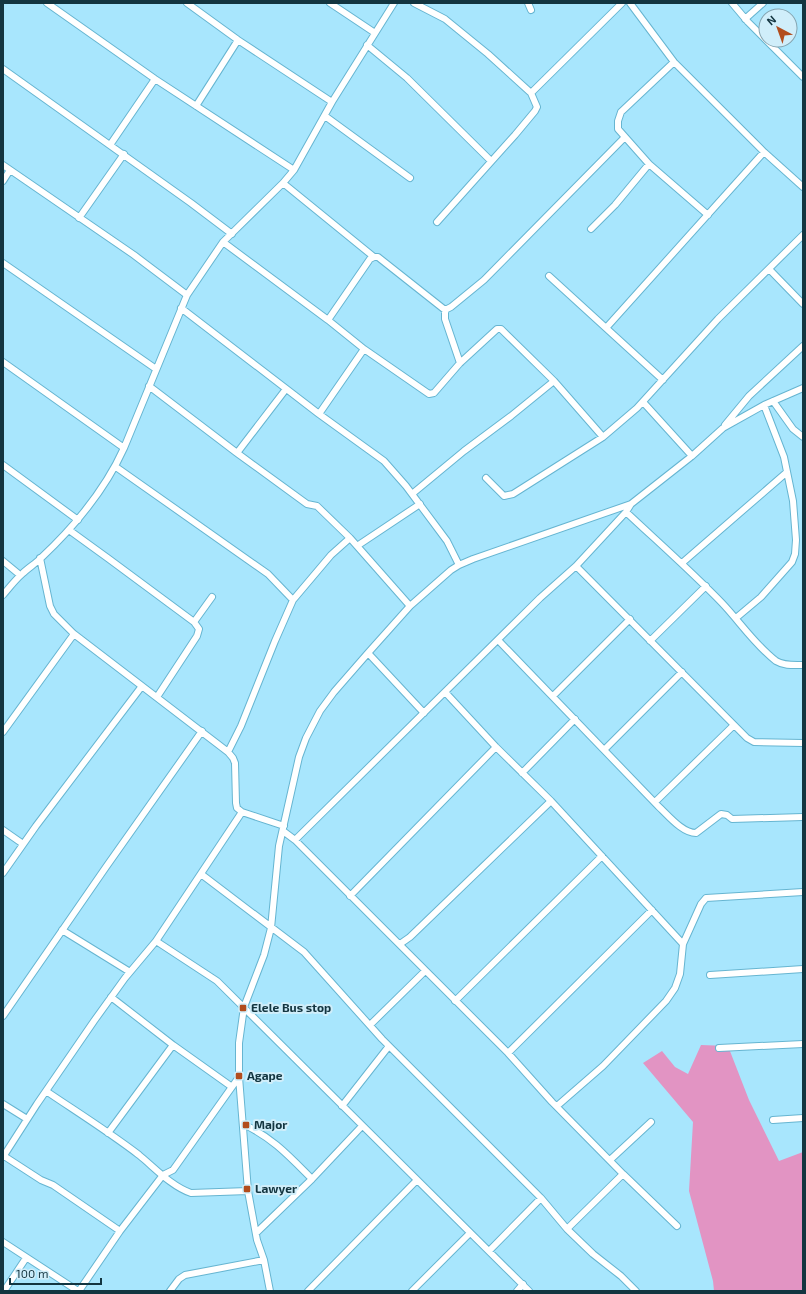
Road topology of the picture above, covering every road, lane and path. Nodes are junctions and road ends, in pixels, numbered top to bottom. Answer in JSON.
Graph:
{"nodes":[{"id":1,"x":47,"y":3,"type":"edge"},
{"id":2,"x":330,"y":3,"type":"edge"},
{"id":3,"x":394,"y":3,"type":"edge"},
{"id":4,"x":414,"y":3,"type":"edge"},
{"id":5,"x":528,"y":3,"type":"edge"},
{"id":6,"x":622,"y":3,"type":"edge"},
{"id":7,"x":630,"y":3,"type":"edge"},
{"id":8,"x":732,"y":3,"type":"edge"},
{"id":9,"x":763,"y":3,"type":"edge"},
{"id":10,"x":190,"y":4,"type":"edge"},
{"id":11,"x":531,"y":10,"type":"dead end"},
{"id":12,"x":745,"y":19,"type":"junction"},
{"id":13,"x":375,"y":33,"type":"junction"},
{"id":14,"x":238,"y":40,"type":"junction"},
{"id":15,"x":367,"y":45,"type":"junction"},
{"id":16,"x":674,"y":62,"type":"junction"},
{"id":17,"x":3,"y":70,"type":"edge"},
{"id":18,"x":803,"y":77,"type":"edge"},
{"id":19,"x":155,"y":79,"type":"junction"},
{"id":20,"x":531,"y":93,"type":"junction"},
{"id":21,"x":332,"y":102,"type":"junction"},
{"id":22,"x":196,"y":106,"type":"junction"},
{"id":23,"x":325,"y":116,"type":"junction"},
{"id":24,"x":625,"y":137,"type":"junction"},
{"id":25,"x":110,"y":145,"type":"junction"},
{"id":26,"x":764,"y":152,"type":"junction"},
{"id":27,"x":124,"y":154,"type":"junction"},
{"id":28,"x":491,"y":161,"type":"junction"},
{"id":29,"x":649,"y":164,"type":"junction"},
{"id":30,"x":3,"y":165,"type":"edge"},
{"id":31,"x":10,"y":170,"type":"junction"},
{"id":32,"x":294,"y":170,"type":"junction"},
{"id":33,"x":410,"y":178,"type":"dead end"},
{"id":34,"x":3,"y":181,"type":"edge"},
{"id":35,"x":283,"y":183,"type":"junction"},
{"id":36,"x":803,"y":187,"type":"edge"},
{"id":37,"x":708,"y":215,"type":"junction"},
{"id":38,"x":79,"y":218,"type":"junction"},
{"id":39,"x":437,"y":222,"type":"dead end"},
{"id":40,"x":591,"y":229,"type":"dead end"},
{"id":41,"x":232,"y":234,"type":"junction"},
{"id":42,"x":803,"y":235,"type":"edge"},
{"id":43,"x":223,"y":242,"type":"junction"},
{"id":44,"x":374,"y":257,"type":"junction"},
{"id":45,"x":3,"y":263,"type":"edge"},
{"id":46,"x":769,"y":269,"type":"junction"},
{"id":47,"x":549,"y":276,"type":"dead end"},
{"id":48,"x":186,"y":295,"type":"junction"},
{"id":49,"x":803,"y":304,"type":"edge"},
{"id":50,"x":181,"y":308,"type":"junction"},
{"id":51,"x":445,"y":310,"type":"junction"},
{"id":52,"x":328,"y":320,"type":"junction"},
{"id":53,"x":606,"y":328,"type":"junction"},
{"id":54,"x":803,"y":346,"type":"edge"},
{"id":55,"x":364,"y":349,"type":"junction"},
{"id":56,"x":460,"y":363,"type":"junction"},
{"id":57,"x":4,"y":364,"type":"edge"},
{"id":58,"x":156,"y":369,"type":"junction"},
{"id":59,"x":663,"y":380,"type":"junction"},
{"id":60,"x":554,"y":381,"type":"junction"},
{"id":61,"x":149,"y":386,"type":"junction"},
{"id":62,"x":803,"y":388,"type":"edge"},
{"id":63,"x":286,"y":389,"type":"junction"},
{"id":64,"x":773,"y":401,"type":"junction"},
{"id":65,"x":643,"y":402,"type":"junction"},
{"id":66,"x":764,"y":405,"type":"junction"},
{"id":67,"x":318,"y":414,"type":"junction"},
{"id":68,"x":723,"y":428,"type":"junction"},
{"id":69,"x":603,"y":437,"type":"junction"},
{"id":70,"x":803,"y":437,"type":"edge"},
{"id":71,"x":124,"y":448,"type":"junction"},
{"id":72,"x":237,"y":453,"type":"junction"},
{"id":73,"x":692,"y":456,"type":"junction"},
{"id":74,"x":3,"y":465,"type":"edge"},
{"id":75,"x":116,"y":467,"type":"junction"},
{"id":76,"x":787,"y":472,"type":"junction"},
{"id":77,"x":486,"y":478,"type":"dead end"},
{"id":78,"x":412,"y":494,"type":"junction"},
{"id":79,"x":420,"y":504,"type":"junction"},
{"id":80,"x":631,"y":504,"type":"junction"},
{"id":81,"x":626,"y":512,"type":"junction"},
{"id":82,"x":78,"y":520,"type":"junction"},
{"id":83,"x":69,"y":530,"type":"junction"},
{"id":84,"x":350,"y":538,"type":"junction"},
{"id":85,"x":357,"y":546,"type":"junction"},
{"id":86,"x":40,"y":558,"type":"junction"},
{"id":87,"x":3,"y":561,"type":"edge"},
{"id":88,"x":682,"y":564,"type":"junction"},
{"id":89,"x":459,"y":565,"type":"junction"},
{"id":90,"x":576,"y":566,"type":"junction"},
{"id":91,"x":20,"y":575,"type":"junction"},
{"id":92,"x":706,"y":586,"type":"junction"},
{"id":93,"x":3,"y":595,"type":"edge"},
{"id":94,"x":212,"y":597,"type":"dead end"},
{"id":95,"x":293,"y":600,"type":"junction"},
{"id":96,"x":410,"y":606,"type":"junction"},
{"id":97,"x":736,"y":618,"type":"junction"},
{"id":98,"x":630,"y":619,"type":"junction"},
{"id":99,"x":194,"y":622,"type":"junction"},
{"id":100,"x":74,"y":634,"type":"junction"},
{"id":101,"x":498,"y":640,"type":"junction"},
{"id":102,"x":650,"y":641,"type":"junction"},
{"id":103,"x":368,"y":653,"type":"junction"},
{"id":104,"x":803,"y":665,"type":"edge"},
{"id":105,"x":682,"y":672,"type":"junction"},
{"id":106,"x":142,"y":686,"type":"junction"},
{"id":107,"x":445,"y":692,"type":"junction"},
{"id":108,"x":553,"y":696,"type":"junction"},
{"id":109,"x":157,"y":697,"type":"junction"},
{"id":110,"x":424,"y":713,"type":"junction"},
{"id":111,"x":575,"y":719,"type":"junction"},
{"id":112,"x":734,"y":725,"type":"junction"},
{"id":113,"x":202,"y":731,"type":"junction"},
{"id":114,"x":3,"y":732,"type":"edge"},
{"id":115,"x":803,"y":743,"type":"edge"},
{"id":116,"x":496,"y":747,"type":"junction"},
{"id":117,"x":604,"y":750,"type":"junction"},
{"id":118,"x":228,"y":752,"type":"junction"},
{"id":119,"x":522,"y":773,"type":"junction"},
{"id":120,"x":550,"y":801,"type":"junction"},
{"id":121,"x":655,"y":802,"type":"junction"},
{"id":122,"x":242,"y":812,"type":"junction"},
{"id":123,"x":803,"y":817,"type":"edge"},
{"id":124,"x":283,"y":829,"type":"junction"},
{"id":125,"x":3,"y":830,"type":"edge"},
{"id":126,"x":295,"y":840,"type":"junction"},
{"id":127,"x":23,"y":844,"type":"junction"},
{"id":128,"x":602,"y":856,"type":"junction"},
{"id":129,"x":3,"y":873,"type":"edge"},
{"id":130,"x":201,"y":874,"type":"junction"},
{"id":131,"x":803,"y":892,"type":"edge"},
{"id":132,"x":350,"y":896,"type":"junction"},
{"id":133,"x":652,"y":910,"type":"junction"},
{"id":134,"x":271,"y":928,"type":"junction"},
{"id":135,"x":62,"y":930,"type":"junction"},
{"id":136,"x":410,"y":937,"type":"junction"},
{"id":137,"x":156,"y":941,"type":"junction"},
{"id":138,"x":400,"y":944,"type":"junction"},
{"id":139,"x":683,"y":944,"type":"junction"},
{"id":140,"x":406,"y":951,"type":"junction"},
{"id":141,"x":803,"y":969,"type":"edge"},
{"id":142,"x":425,"y":971,"type":"junction"},
{"id":143,"x":130,"y":972,"type":"junction"},
{"id":144,"x":710,"y":975,"type":"dead end"},
{"id":145,"x":112,"y":997,"type":"junction"},
{"id":146,"x":455,"y":1001,"type":"junction"},
{"id":147,"x":244,"y":1007,"type":"junction"},
{"id":148,"x":3,"y":1016,"type":"edge"},
{"id":149,"x":370,"y":1025,"type":"junction"},
{"id":150,"x":803,"y":1044,"type":"edge"},
{"id":151,"x":172,"y":1045,"type":"junction"},
{"id":152,"x":389,"y":1046,"type":"junction"},
{"id":153,"x":720,"y":1048,"type":"dead end"},
{"id":154,"x":508,"y":1053,"type":"junction"},
{"id":155,"x":239,"y":1076,"type":"junction"},
{"id":156,"x":232,"y":1087,"type":"junction"},
{"id":157,"x":46,"y":1091,"type":"junction"},
{"id":158,"x":3,"y":1104,"type":"edge"},
{"id":159,"x":342,"y":1106,"type":"junction"},
{"id":160,"x":557,"y":1106,"type":"junction"},
{"id":161,"x":803,"y":1118,"type":"edge"},
{"id":162,"x":27,"y":1119,"type":"junction"},
{"id":163,"x":773,"y":1120,"type":"dead end"},
{"id":164,"x":651,"y":1122,"type":"dead end"},
{"id":165,"x":243,"y":1124,"type":"junction"},
{"id":166,"x":362,"y":1126,"type":"junction"},
{"id":167,"x":108,"y":1133,"type":"junction"},
{"id":168,"x":3,"y":1157,"type":"edge"},
{"id":169,"x":610,"y":1160,"type":"junction"},
{"id":170,"x":623,"y":1174,"type":"junction"},
{"id":171,"x":162,"y":1175,"type":"junction"},
{"id":172,"x":312,"y":1178,"type":"junction"},
{"id":173,"x":417,"y":1180,"type":"junction"},
{"id":174,"x":248,"y":1191,"type":"junction"},
{"id":175,"x":541,"y":1198,"type":"junction"},
{"id":176,"x":677,"y":1226,"type":"dead end"},
{"id":177,"x":567,"y":1229,"type":"junction"},
{"id":178,"x":120,"y":1231,"type":"junction"},
{"id":179,"x":256,"y":1233,"type":"junction"},
{"id":180,"x":470,"y":1233,"type":"junction"},
{"id":181,"x":3,"y":1242,"type":"edge"},
{"id":182,"x":489,"y":1251,"type":"junction"},
{"id":183,"x":26,"y":1258,"type":"junction"},
{"id":184,"x":264,"y":1260,"type":"junction"},
{"id":185,"x":523,"y":1284,"type":"junction"},
{"id":186,"x":4,"y":1291,"type":"edge"},
{"id":187,"x":78,"y":1291,"type":"edge"},
{"id":188,"x":170,"y":1291,"type":"edge"},
{"id":189,"x":270,"y":1291,"type":"edge"},
{"id":190,"x":308,"y":1291,"type":"edge"},
{"id":191,"x":412,"y":1291,"type":"edge"},
{"id":192,"x":517,"y":1291,"type":"edge"},
{"id":193,"x":529,"y":1291,"type":"edge"},
{"id":194,"x":636,"y":1291,"type":"edge"}],
"edges":[{"from":1,"to":19,"type":"street"},
{"from":2,"to":13,"type":"street"},
{"from":3,"to":13,"type":"street"},
{"from":4,"to":20,"type":"street"},
{"from":5,"to":11,"type":"street"},
{"from":6,"to":20,"type":"street"},
{"from":7,"to":16,"type":"street"},
{"from":8,"to":12,"type":"street"},
{"from":9,"to":12,"type":"street"},
{"from":10,"to":14,"type":"street"},
{"from":12,"to":18,"type":"street"},
{"from":13,"to":15,"type":"street"},
{"from":14,"to":21,"type":"street"},
{"from":14,"to":22,"type":"street"},
{"from":15,"to":21,"type":"street"},
{"from":15,"to":28,"type":"street"},
{"from":16,"to":24,"type":"street"},
{"from":16,"to":26,"type":"street"},
{"from":17,"to":25,"type":"street"},
{"from":19,"to":22,"type":"street"},
{"from":19,"to":25,"type":"street"},
{"from":20,"to":28,"type":"street"},
{"from":21,"to":23,"type":"street"},
{"from":22,"to":32,"type":"street"},
{"from":23,"to":32,"type":"street"},
{"from":23,"to":33,"type":"street"},
{"from":24,"to":29,"type":"street"},
{"from":24,"to":51,"type":"street"},
{"from":25,"to":27,"type":"street"},
{"from":26,"to":36,"type":"street"},
{"from":26,"to":37,"type":"street"},
{"from":27,"to":38,"type":"street"},
{"from":27,"to":41,"type":"street"},
{"from":28,"to":39,"type":"street"},
{"from":29,"to":37,"type":"street"},
{"from":29,"to":40,"type":"street"},
{"from":30,"to":31,"type":"street"},
{"from":31,"to":34,"type":"street"},
{"from":31,"to":38,"type":"street"},
{"from":32,"to":35,"type":"street"},
{"from":35,"to":41,"type":"street"},
{"from":35,"to":44,"type":"street"},
{"from":37,"to":53,"type":"street"},
{"from":38,"to":48,"type":"street"},
{"from":41,"to":43,"type":"street"},
{"from":42,"to":46,"type":"street"},
{"from":43,"to":48,"type":"street"},
{"from":43,"to":52,"type":"street"},
{"from":44,"to":51,"type":"street"},
{"from":44,"to":52,"type":"street"},
{"from":45,"to":58,"type":"street"},
{"from":46,"to":49,"type":"street"},
{"from":46,"to":59,"type":"street"},
{"from":47,"to":53,"type":"street"},
{"from":48,"to":50,"type":"street"},
{"from":50,"to":58,"type":"street"},
{"from":50,"to":63,"type":"street"},
{"from":51,"to":56,"type":"street"},
{"from":52,"to":55,"type":"street"},
{"from":53,"to":59,"type":"street"},
{"from":54,"to":68,"type":"street"},
{"from":55,"to":56,"type":"street"},
{"from":55,"to":67,"type":"street"},
{"from":56,"to":60,"type":"street"},
{"from":57,"to":71,"type":"street"},
{"from":58,"to":61,"type":"street"},
{"from":59,"to":65,"type":"street"},
{"from":60,"to":69,"type":"street"},
{"from":60,"to":78,"type":"street"},
{"from":61,"to":71,"type":"street"},
{"from":61,"to":72,"type":"street"},
{"from":62,"to":64,"type":"street"},
{"from":63,"to":67,"type":"street"},
{"from":63,"to":72,"type":"street"},
{"from":64,"to":66,"type":"street"},
{"from":64,"to":70,"type":"street"},
{"from":65,"to":69,"type":"street"},
{"from":65,"to":73,"type":"street"},
{"from":66,"to":68,"type":"street"},
{"from":66,"to":76,"type":"street"},
{"from":67,"to":78,"type":"street"},
{"from":68,"to":73,"type":"street"},
{"from":69,"to":77,"type":"street"},
{"from":71,"to":75,"type":"street"},
{"from":72,"to":84,"type":"street"},
{"from":73,"to":80,"type":"street"},
{"from":74,"to":82,"type":"street"},
{"from":75,"to":82,"type":"street"},
{"from":75,"to":95,"type":"street"},
{"from":76,"to":88,"type":"street"},
{"from":76,"to":97,"type":"street"},
{"from":78,"to":79,"type":"street"},
{"from":79,"to":85,"type":"street"},
{"from":79,"to":89,"type":"street"},
{"from":80,"to":81,"type":"street"},
{"from":80,"to":89,"type":"street"},
{"from":81,"to":88,"type":"street"},
{"from":81,"to":90,"type":"street"},
{"from":82,"to":83,"type":"street"},
{"from":83,"to":86,"type":"street"},
{"from":83,"to":99,"type":"street"},
{"from":84,"to":85,"type":"street"},
{"from":84,"to":95,"type":"street"},
{"from":85,"to":96,"type":"street"},
{"from":86,"to":91,"type":"street"},
{"from":86,"to":100,"type":"street"},
{"from":87,"to":91,"type":"street"},
{"from":88,"to":92,"type":"street"},
{"from":89,"to":96,"type":"street"},
{"from":90,"to":98,"type":"street"},
{"from":90,"to":101,"type":"street"},
{"from":91,"to":93,"type":"street"},
{"from":92,"to":97,"type":"street"},
{"from":92,"to":102,"type":"street"},
{"from":94,"to":99,"type":"street"},
{"from":95,"to":118,"type":"street"},
{"from":96,"to":103,"type":"street"},
{"from":97,"to":104,"type":"street"},
{"from":98,"to":102,"type":"street"},
{"from":98,"to":108,"type":"street"},
{"from":99,"to":109,"type":"street"},
{"from":100,"to":106,"type":"street"},
{"from":100,"to":114,"type":"street"},
{"from":101,"to":107,"type":"street"},
{"from":101,"to":108,"type":"street"},
{"from":102,"to":105,"type":"street"},
{"from":103,"to":110,"type":"street"},
{"from":103,"to":124,"type":"street"},
{"from":105,"to":112,"type":"street"},
{"from":105,"to":117,"type":"street"},
{"from":106,"to":109,"type":"street"},
{"from":106,"to":127,"type":"street"},
{"from":107,"to":110,"type":"street"},
{"from":107,"to":116,"type":"street"},
{"from":108,"to":111,"type":"street"},
{"from":109,"to":113,"type":"street"},
{"from":110,"to":126,"type":"street"},
{"from":111,"to":117,"type":"street"},
{"from":111,"to":119,"type":"street"},
{"from":112,"to":115,"type":"street"},
{"from":112,"to":121,"type":"street"},
{"from":113,"to":118,"type":"street"},
{"from":113,"to":135,"type":"street"},
{"from":116,"to":119,"type":"street"},
{"from":116,"to":132,"type":"street"},
{"from":117,"to":121,"type":"street"},
{"from":118,"to":122,"type":"street"},
{"from":119,"to":120,"type":"street"},
{"from":120,"to":128,"type":"street"},
{"from":120,"to":136,"type":"street"},
{"from":121,"to":123,"type":"street"},
{"from":122,"to":124,"type":"street"},
{"from":122,"to":130,"type":"street"},
{"from":124,"to":126,"type":"street"},
{"from":124,"to":134,"type":"street"},
{"from":125,"to":127,"type":"street"},
{"from":126,"to":132,"type":"street"},
{"from":127,"to":129,"type":"street"},
{"from":128,"to":133,"type":"street"},
{"from":128,"to":146,"type":"street"},
{"from":130,"to":134,"type":"street"},
{"from":130,"to":137,"type":"street"},
{"from":131,"to":139,"type":"street"},
{"from":132,"to":138,"type":"street"},
{"from":133,"to":139,"type":"street"},
{"from":133,"to":154,"type":"street"},
{"from":134,"to":147,"type":"street"},
{"from":134,"to":149,"type":"street"},
{"from":135,"to":143,"type":"street"},
{"from":135,"to":148,"type":"street"},
{"from":136,"to":138,"type":"street"},
{"from":136,"to":140,"type":"street"},
{"from":137,"to":143,"type":"street"},
{"from":137,"to":147,"type":"street"},
{"from":138,"to":140,"type":"street"},
{"from":139,"to":160,"type":"street"},
{"from":140,"to":142,"type":"street"},
{"from":141,"to":144,"type":"street"},
{"from":142,"to":146,"type":"street"},
{"from":142,"to":149,"type":"street"},
{"from":143,"to":145,"type":"street"},
{"from":145,"to":151,"type":"street"},
{"from":145,"to":157,"type":"street"},
{"from":146,"to":154,"type":"street"},
{"from":147,"to":155,"type":"street"},
{"from":147,"to":159,"type":"street"},
{"from":149,"to":152,"type":"street"},
{"from":150,"to":153,"type":"street"},
{"from":151,"to":156,"type":"street"},
{"from":151,"to":167,"type":"street"},
{"from":152,"to":159,"type":"street"},
{"from":152,"to":175,"type":"street"},
{"from":154,"to":160,"type":"street"},
{"from":155,"to":156,"type":"street"},
{"from":155,"to":165,"type":"street"},
{"from":156,"to":171,"type":"street"},
{"from":157,"to":162,"type":"street"},
{"from":157,"to":167,"type":"street"},
{"from":158,"to":162,"type":"street"},
{"from":159,"to":166,"type":"street"},
{"from":160,"to":169,"type":"street"},
{"from":161,"to":163,"type":"street"},
{"from":162,"to":168,"type":"street"},
{"from":164,"to":169,"type":"street"},
{"from":165,"to":172,"type":"street"},
{"from":165,"to":174,"type":"street"},
{"from":166,"to":172,"type":"street"},
{"from":166,"to":173,"type":"street"},
{"from":167,"to":171,"type":"street"},
{"from":168,"to":178,"type":"street"},
{"from":169,"to":170,"type":"street"},
{"from":170,"to":176,"type":"street"},
{"from":170,"to":177,"type":"street"},
{"from":171,"to":174,"type":"street"},
{"from":171,"to":178,"type":"street"},
{"from":172,"to":179,"type":"street"},
{"from":173,"to":180,"type":"street"},
{"from":173,"to":190,"type":"street"},
{"from":174,"to":179,"type":"street"},
{"from":175,"to":177,"type":"street"},
{"from":175,"to":182,"type":"street"},
{"from":177,"to":194,"type":"street"},
{"from":178,"to":187,"type":"street"},
{"from":179,"to":184,"type":"street"},
{"from":180,"to":182,"type":"street"},
{"from":180,"to":191,"type":"street"},
{"from":181,"to":183,"type":"street"},
{"from":182,"to":185,"type":"street"},
{"from":183,"to":186,"type":"street"},
{"from":183,"to":187,"type":"street"},
{"from":184,"to":188,"type":"street"},
{"from":184,"to":189,"type":"street"},
{"from":185,"to":192,"type":"street"},
{"from":185,"to":193,"type":"street"}]}
